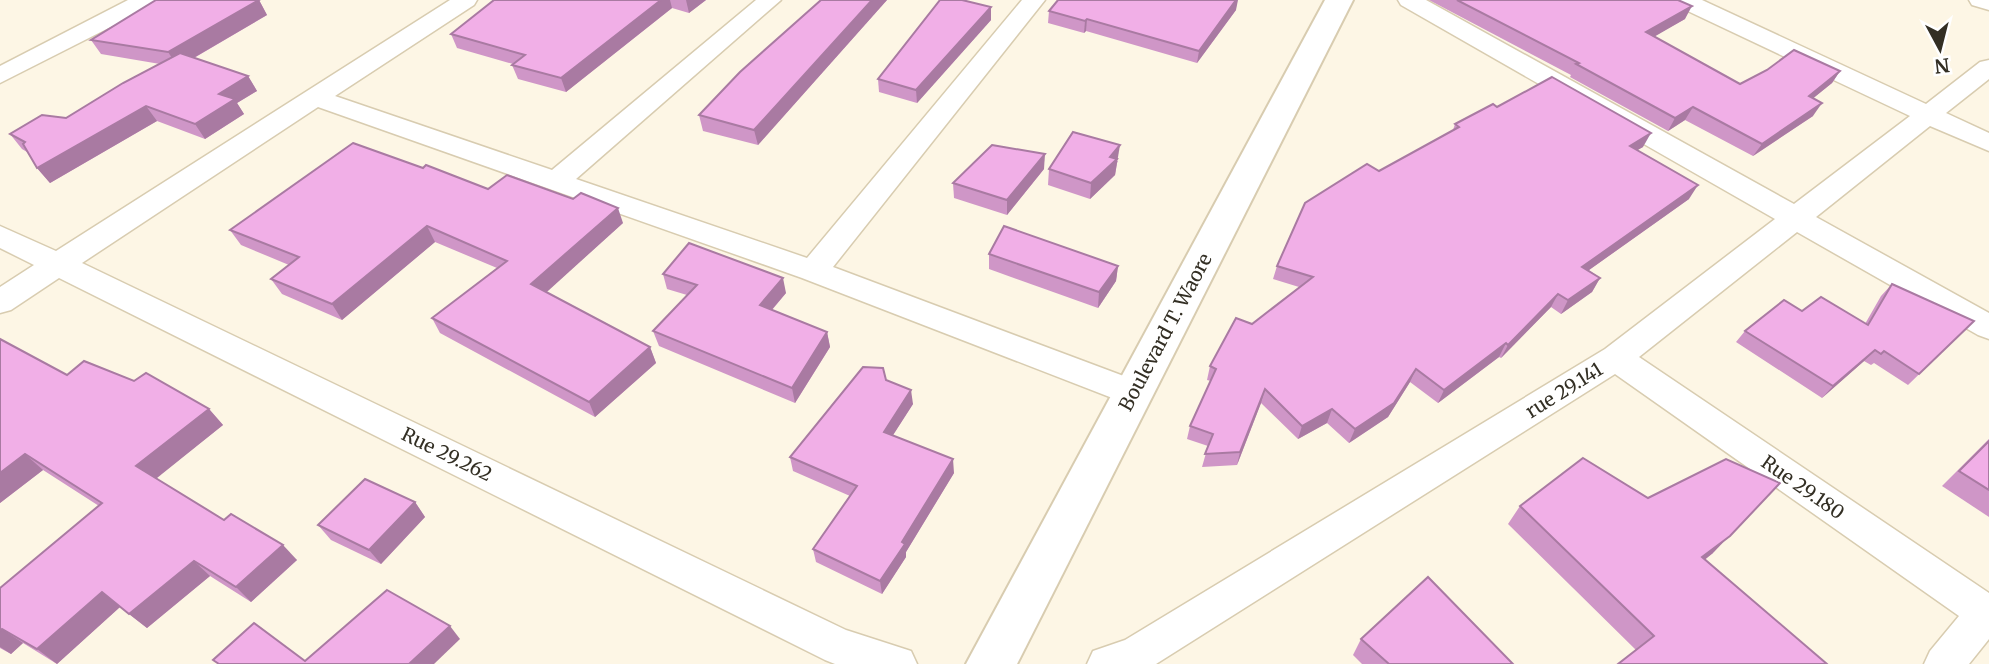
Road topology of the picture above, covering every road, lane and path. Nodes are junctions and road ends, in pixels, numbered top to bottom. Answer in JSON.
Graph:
{"nodes":[{"id":1,"x":146,"y":0,"type":"edge"},
{"id":2,"x":466,"y":0,"type":"edge"},
{"id":3,"x":770,"y":0,"type":"edge"},
{"id":4,"x":1034,"y":0,"type":"edge"},
{"id":5,"x":1339,"y":0,"type":"edge"},
{"id":6,"x":1409,"y":0,"type":"edge"},
{"id":7,"x":1683,"y":0,"type":"edge"},
{"id":8,"x":1980,"y":0,"type":"edge"},
{"id":9,"x":1989,"y":3,"type":"edge"},
{"id":10,"x":1989,"y":66,"type":"edge"},
{"id":11,"x":0,"y":76,"type":"edge"},
{"id":12,"x":313,"y":97,"type":"junction"},
{"id":13,"x":1927,"y":115,"type":"junction"},
{"id":14,"x":1989,"y":144,"type":"edge"},
{"id":15,"x":558,"y":180,"type":"junction"},
{"id":16,"x":1795,"y":220,"type":"junction"},
{"id":17,"x":0,"y":236,"type":"edge"},
{"id":18,"x":58,"y":263,"type":"junction"},
{"id":19,"x":813,"y":271,"type":"junction"},
{"id":20,"x":0,"y":302,"type":"edge"},
{"id":21,"x":1989,"y":327,"type":"edge"},
{"id":22,"x":1616,"y":358,"type":"junction"},
{"id":23,"x":1133,"y":393,"type":"junction"},
{"id":24,"x":1988,"y":614,"type":"edge"},
{"id":25,"x":897,"y":664,"type":"edge"},
{"id":26,"x":991,"y":664,"type":"edge"},
{"id":27,"x":1107,"y":664,"type":"edge"},
{"id":28,"x":1944,"y":664,"type":"edge"}],
"edges":[{"from":1,"to":11,"type":"street"},
{"from":2,"to":12,"type":"street"},
{"from":3,"to":15,"type":"street"},
{"from":4,"to":19,"type":"street"},
{"from":5,"to":23,"type":"street","name":"Boulevard T. Waore"},
{"from":6,"to":16,"type":"street"},
{"from":7,"to":13,"type":"street"},
{"from":8,"to":9,"type":"street"},
{"from":10,"to":13,"type":"street","name":"rue 29.141"},
{"from":12,"to":15,"type":"street"},
{"from":12,"to":18,"type":"street"},
{"from":13,"to":14,"type":"street"},
{"from":13,"to":16,"type":"street","name":"rue 29.141"},
{"from":15,"to":19,"type":"street"},
{"from":16,"to":21,"type":"street"},
{"from":16,"to":22,"type":"street","name":"rue 29.141"},
{"from":17,"to":18,"type":"street","name":"Rue 29.262"},
{"from":18,"to":20,"type":"street"},
{"from":18,"to":25,"type":"street","name":"Rue 29.262"},
{"from":19,"to":23,"type":"street"},
{"from":22,"to":24,"type":"street","name":"Rue 29.180"},
{"from":22,"to":27,"type":"street","name":"rue 29.141"},
{"from":23,"to":26,"type":"street","name":"Boulevard T. Waore"},
{"from":24,"to":28,"type":"street"}]}
